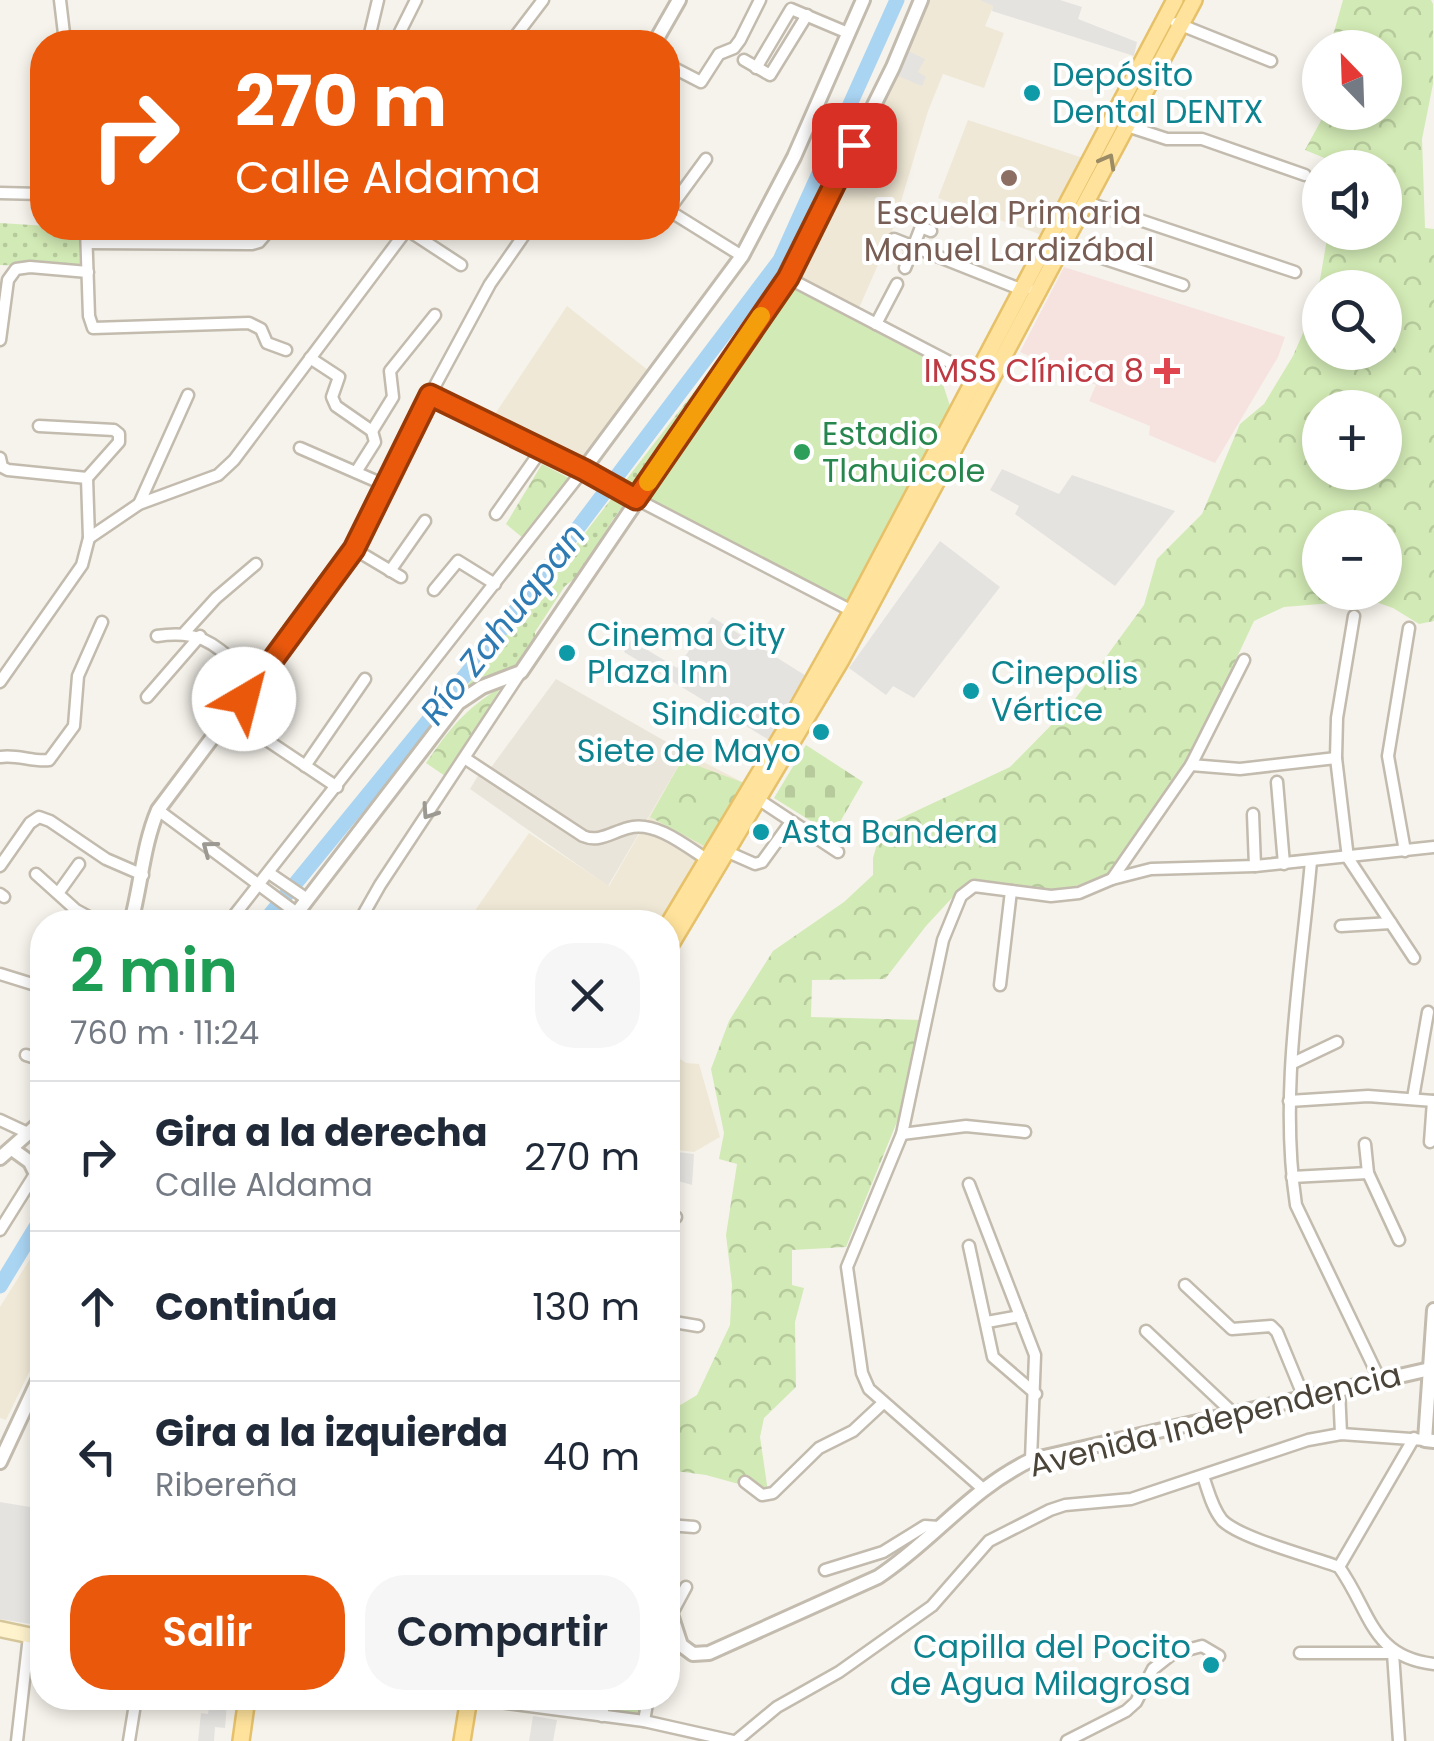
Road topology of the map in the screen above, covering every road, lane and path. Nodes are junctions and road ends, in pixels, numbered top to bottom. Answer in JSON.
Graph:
{"nodes":[{"id":1,"x":60,"y":0,"type":"edge"},
{"id":2,"x":378,"y":0,"type":"edge"},
{"id":3,"x":416,"y":0,"type":"edge"},
{"id":4,"x":543,"y":0,"type":"edge"},
{"id":5,"x":679,"y":0,"type":"edge"},
{"id":6,"x":760,"y":0,"type":"edge"},
{"id":7,"x":863,"y":0,"type":"edge"},
{"id":8,"x":921,"y":0,"type":"edge"},
{"id":9,"x":1175,"y":0,"type":"edge"},
{"id":10,"x":1194,"y":0,"type":"edge"},
{"id":11,"x":807,"y":15,"type":"junction"},
{"id":12,"x":1173,"y":22,"type":"junction"},
{"id":13,"x":64,"y":30,"type":"edge"},
{"id":14,"x":372,"y":30,"type":"edge"},
{"id":15,"x":401,"y":30,"type":"edge"},
{"id":16,"x":520,"y":30,"type":"edge"},
{"id":17,"x":661,"y":30,"type":"edge"},
{"id":18,"x":848,"y":33,"type":"junction"},
{"id":19,"x":744,"y":60,"type":"dead end"},
{"id":20,"x":1271,"y":61,"type":"dead end"},
{"id":21,"x":756,"y":68,"type":"junction"},
{"id":22,"x":680,"y":71,"type":"edge"},
{"id":23,"x":1127,"y":126,"type":"junction"},
{"id":24,"x":706,"y":159,"type":"dead end"},
{"id":25,"x":1302,"y":174,"type":"edge"},
{"id":26,"x":0,"y":193,"type":"edge"},
{"id":27,"x":30,"y":194,"type":"edge"},
{"id":28,"x":680,"y":194,"type":"edge"},
{"id":29,"x":1086,"y":202,"type":"junction"},
{"id":30,"x":680,"y":217,"type":"edge"},
{"id":31,"x":926,"y":229,"type":"dead end"},
{"id":32,"x":894,"y":238,"type":"dead end"},
{"id":33,"x":87,"y":240,"type":"edge"},
{"id":34,"x":261,"y":240,"type":"edge"},
{"id":35,"x":398,"y":240,"type":"edge"},
{"id":36,"x":425,"y":240,"type":"edge"},
{"id":37,"x":521,"y":240,"type":"edge"},
{"id":38,"x":87,"y":243,"type":"junction"},
{"id":39,"x":1063,"y":245,"type":"junction"},
{"id":40,"x":914,"y":247,"type":"junction"},
{"id":41,"x":742,"y":256,"type":"junction"},
{"id":42,"x":461,"y":265,"type":"dead end"},
{"id":43,"x":905,"y":268,"type":"dead end"},
{"id":44,"x":88,"y":272,"type":"junction"},
{"id":45,"x":1295,"y":272,"type":"dead end"},
{"id":46,"x":788,"y":278,"type":"junction"},
{"id":47,"x":897,"y":284,"type":"dead end"},
{"id":48,"x":1183,"y":285,"type":"dead end"},
{"id":49,"x":1026,"y":292,"type":"junction"},
{"id":50,"x":435,"y":316,"type":"dead end"},
{"id":51,"x":876,"y":324,"type":"junction"},
{"id":52,"x":0,"y":340,"type":"edge"},
{"id":53,"x":286,"y":350,"type":"dead end"},
{"id":54,"x":310,"y":358,"type":"junction"},
{"id":55,"x":982,"y":379,"type":"junction"},
{"id":56,"x":188,"y":395,"type":"dead end"},
{"id":57,"x":430,"y":395,"type":"junction"},
{"id":58,"x":39,"y":426,"type":"dead end"},
{"id":59,"x":372,"y":430,"type":"junction"},
{"id":60,"x":300,"y":448,"type":"dead end"},
{"id":61,"x":542,"y":449,"type":"junction"},
{"id":62,"x":0,"y":458,"type":"edge"},
{"id":63,"x":587,"y":471,"type":"junction"},
{"id":64,"x":356,"y":472,"type":"junction"},
{"id":65,"x":87,"y":478,"type":"junction"},
{"id":66,"x":386,"y":485,"type":"junction"},
{"id":67,"x":630,"y":496,"type":"junction"},
{"id":68,"x":139,"y":504,"type":"junction"},
{"id":69,"x":496,"y":514,"type":"dead end"},
{"id":70,"x":425,"y":522,"type":"dead end"},
{"id":71,"x":88,"y":538,"type":"junction"},
{"id":72,"x":354,"y":549,"type":"junction"},
{"id":73,"x":256,"y":564,"type":"dead end"},
{"id":74,"x":390,"y":570,"type":"junction"},
{"id":75,"x":401,"y":577,"type":"dead end"},
{"id":76,"x":495,"y":584,"type":"junction"},
{"id":77,"x":434,"y":590,"type":"dead end"},
{"id":78,"x":858,"y":614,"type":"junction"},
{"id":79,"x":1354,"y":616,"type":"dead end"},
{"id":80,"x":102,"y":622,"type":"dead end"},
{"id":81,"x":1408,"y":628,"type":"dead end"},
{"id":82,"x":185,"y":632,"type":"junction"},
{"id":83,"x":157,"y":636,"type":"dead end"},
{"id":84,"x":200,"y":636,"type":"junction"},
{"id":85,"x":1244,"y":660,"type":"dead end"},
{"id":86,"x":0,"y":661,"type":"edge"},
{"id":87,"x":14,"y":663,"type":"junction"},
{"id":88,"x":521,"y":672,"type":"junction"},
{"id":89,"x":365,"y":679,"type":"dead end"},
{"id":90,"x":0,"y":682,"type":"edge"},
{"id":91,"x":258,"y":682,"type":"junction"},
{"id":92,"x":147,"y":697,"type":"dead end"},
{"id":93,"x":231,"y":716,"type":"junction"},
{"id":94,"x":0,"y":757,"type":"edge"},
{"id":95,"x":466,"y":758,"type":"junction"},
{"id":96,"x":1336,"y":758,"type":"junction"},
{"id":97,"x":1191,"y":765,"type":"junction"},
{"id":98,"x":304,"y":766,"type":"junction"},
{"id":99,"x":1278,"y":782,"type":"dead end"},
{"id":100,"x":337,"y":787,"type":"junction"},
{"id":101,"x":751,"y":795,"type":"junction"},
{"id":102,"x":158,"y":810,"type":"junction"},
{"id":103,"x":1253,"y":814,"type":"dead end"},
{"id":104,"x":791,"y":822,"type":"junction"},
{"id":105,"x":1434,"y":847,"type":"edge"},
{"id":106,"x":715,"y":851,"type":"junction"},
{"id":107,"x":1404,"y":851,"type":"junction"},
{"id":108,"x":838,"y":852,"type":"dead end"},
{"id":109,"x":1348,"y":858,"type":"junction"},
{"id":110,"x":1312,"y":862,"type":"junction"},
{"id":111,"x":79,"y":864,"type":"dead end"},
{"id":112,"x":1284,"y":864,"type":"junction"},
{"id":113,"x":0,"y":866,"type":"edge"},
{"id":114,"x":1255,"y":866,"type":"junction"},
{"id":115,"x":36,"y":874,"type":"dead end"},
{"id":116,"x":143,"y":876,"type":"junction"},
{"id":117,"x":273,"y":876,"type":"junction"},
{"id":118,"x":1112,"y":878,"type":"junction"},
{"id":119,"x":263,"y":888,"type":"junction"},
{"id":120,"x":1010,"y":890,"type":"junction"},
{"id":121,"x":59,"y":892,"type":"junction"},
{"id":122,"x":302,"y":896,"type":"junction"},
{"id":123,"x":76,"y":910,"type":"edge"},
{"id":124,"x":134,"y":910,"type":"edge"},
{"id":125,"x":241,"y":910,"type":"edge"},
{"id":126,"x":288,"y":910,"type":"edge"},
{"id":127,"x":298,"y":910,"type":"edge"},
{"id":128,"x":366,"y":910,"type":"edge"},
{"id":129,"x":678,"y":910,"type":"edge"},
{"id":130,"x":1391,"y":923,"type":"junction"},
{"id":131,"x":680,"y":924,"type":"edge"},
{"id":132,"x":1342,"y":926,"type":"dead end"},
{"id":133,"x":1414,"y":958,"type":"dead end"},
{"id":134,"x":0,"y":974,"type":"edge"},
{"id":135,"x":30,"y":983,"type":"edge"},
{"id":136,"x":1000,"y":985,"type":"dead end"},
{"id":137,"x":1428,"y":1012,"type":"dead end"},
{"id":138,"x":1338,"y":1042,"type":"dead end"},
{"id":139,"x":26,"y":1054,"type":"dead end"},
{"id":140,"x":30,"y":1056,"type":"edge"},
{"id":141,"x":1292,"y":1063,"type":"junction"},
{"id":142,"x":1413,"y":1098,"type":"junction"},
{"id":143,"x":1289,"y":1101,"type":"junction"},
{"id":144,"x":1433,"y":1101,"type":"edge"},
{"id":145,"x":0,"y":1120,"type":"edge"},
{"id":146,"x":30,"y":1125,"type":"edge"},
{"id":147,"x":1025,"y":1132,"type":"dead end"},
{"id":148,"x":30,"y":1133,"type":"edge"},
{"id":149,"x":902,"y":1134,"type":"junction"},
{"id":150,"x":1430,"y":1142,"type":"dead end"},
{"id":151,"x":1366,"y":1144,"type":"dead end"},
{"id":152,"x":6,"y":1153,"type":"edge"},
{"id":153,"x":30,"y":1162,"type":"edge"},
{"id":154,"x":1368,"y":1173,"type":"junction"},
{"id":155,"x":1292,"y":1177,"type":"junction"},
{"id":156,"x":30,"y":1182,"type":"edge"},
{"id":157,"x":968,"y":1184,"type":"dead end"},
{"id":158,"x":0,"y":1230,"type":"edge"},
{"id":159,"x":1399,"y":1240,"type":"dead end"},
{"id":160,"x":969,"y":1246,"type":"dead end"},
{"id":161,"x":1185,"y":1285,"type":"dead end"},
{"id":162,"x":1434,"y":1310,"type":"edge"},
{"id":163,"x":1020,"y":1316,"type":"junction"},
{"id":164,"x":987,"y":1322,"type":"junction"},
{"id":165,"x":680,"y":1323,"type":"edge"},
{"id":166,"x":698,"y":1326,"type":"dead end"},
{"id":167,"x":1146,"y":1331,"type":"dead end"},
{"id":168,"x":1432,"y":1368,"type":"edge"},
{"id":169,"x":1380,"y":1380,"type":"junction"},
{"id":170,"x":1340,"y":1389,"type":"junction"},
{"id":171,"x":1036,"y":1394,"type":"junction"},
{"id":172,"x":1303,"y":1395,"type":"junction"},
{"id":173,"x":30,"y":1398,"type":"edge"},
{"id":174,"x":882,"y":1404,"type":"junction"},
{"id":175,"x":1233,"y":1412,"type":"junction"},
{"id":176,"x":1341,"y":1434,"type":"junction"},
{"id":177,"x":1424,"y":1440,"type":"edge"},
{"id":178,"x":1031,"y":1460,"type":"junction"},
{"id":179,"x":0,"y":1462,"type":"edge"},
{"id":180,"x":1203,"y":1476,"type":"junction"},
{"id":181,"x":746,"y":1482,"type":"dead end"},
{"id":182,"x":982,"y":1488,"type":"junction"},
{"id":183,"x":680,"y":1526,"type":"edge"},
{"id":184,"x":939,"y":1527,"type":"junction"},
{"id":185,"x":694,"y":1528,"type":"dead end"},
{"id":186,"x":1340,"y":1567,"type":"junction"},
{"id":187,"x":825,"y":1570,"type":"dead end"},
{"id":188,"x":686,"y":1587,"type":"dead end"},
{"id":189,"x":680,"y":1595,"type":"edge"},
{"id":190,"x":0,"y":1628,"type":"edge"},
{"id":191,"x":30,"y":1636,"type":"edge"},
{"id":192,"x":680,"y":1640,"type":"edge"},
{"id":193,"x":1393,"y":1653,"type":"junction"},
{"id":194,"x":1300,"y":1654,"type":"dead end"},
{"id":195,"x":1219,"y":1656,"type":"dead end"},
{"id":196,"x":1434,"y":1664,"type":"edge"},
{"id":197,"x":30,"y":1670,"type":"edge"},
{"id":198,"x":134,"y":1710,"type":"edge"},
{"id":199,"x":245,"y":1710,"type":"edge"},
{"id":200,"x":466,"y":1710,"type":"edge"},
{"id":201,"x":557,"y":1710,"type":"edge"},
{"id":202,"x":603,"y":1710,"type":"edge"},
{"id":203,"x":646,"y":1710,"type":"edge"},
{"id":204,"x":602,"y":1716,"type":"junction"},
{"id":205,"x":644,"y":1721,"type":"junction"},
{"id":206,"x":682,"y":1728,"type":"junction"},
{"id":207,"x":17,"y":1741,"type":"edge"},
{"id":208,"x":130,"y":1741,"type":"edge"},
{"id":209,"x":241,"y":1741,"type":"edge"},
{"id":210,"x":462,"y":1741,"type":"edge"},
{"id":211,"x":680,"y":1741,"type":"edge"},
{"id":212,"x":734,"y":1741,"type":"edge"},
{"id":213,"x":1068,"y":1741,"type":"edge"},
{"id":214,"x":1400,"y":1741,"type":"edge"}],
"edges":[{"from":1,"to":13,"type":"street"},
{"from":2,"to":14,"type":"street"},
{"from":3,"to":15,"type":"street"},
{"from":4,"to":16,"type":"street"},
{"from":5,"to":17,"type":"street"},
{"from":6,"to":22,"type":"street"},
{"from":7,"to":18,"type":"street"},
{"from":8,"to":46,"type":"street"},
{"from":9,"to":12,"type":"main road"},
{"from":10,"to":12,"type":"main road"},
{"from":11,"to":18,"type":"street"},
{"from":11,"to":21,"type":"street"},
{"from":11,"to":21,"type":"street"},
{"from":12,"to":20,"type":"street"},
{"from":12,"to":23,"type":"main road"},
{"from":12,"to":49,"type":"main road"},
{"from":18,"to":41,"type":"street"},
{"from":19,"to":21,"type":"street"},
{"from":23,"to":25,"type":"street"},
{"from":29,"to":23,"type":"main road","one_way":true},
{"from":24,"to":28,"type":"street"},
{"from":26,"to":27,"type":"street"},
{"from":29,"to":39,"type":"main road"},
{"from":29,"to":45,"type":"street"},
{"from":30,"to":41,"type":"street"},
{"from":31,"to":40,"type":"street"},
{"from":32,"to":40,"type":"street"},
{"from":33,"to":38,"type":"street"},
{"from":34,"to":38,"type":"street"},
{"from":35,"to":54,"type":"street"},
{"from":36,"to":42,"type":"street"},
{"from":37,"to":57,"type":"street"},
{"from":38,"to":44,"type":"street"},
{"from":39,"to":48,"type":"street"},
{"from":39,"to":49,"type":"main road"},
{"from":40,"to":43,"type":"street"},
{"from":40,"to":49,"type":"street"},
{"from":41,"to":63,"type":"street"},
{"from":44,"to":52,"type":"street"},
{"from":44,"to":53,"type":"street"},
{"from":46,"to":51,"type":"street"},
{"from":46,"to":67,"type":"street"},
{"from":47,"to":51,"type":"street"},
{"from":49,"to":55,"type":"main road"},
{"from":50,"to":59,"type":"street"},
{"from":51,"to":55,"type":"street"},
{"from":54,"to":59,"type":"street"},
{"from":54,"to":68,"type":"street"},
{"from":55,"to":78,"type":"main road"},
{"from":56,"to":68,"type":"street"},
{"from":57,"to":61,"type":"street"},
{"from":57,"to":66,"type":"street"},
{"from":58,"to":65,"type":"street"},
{"from":59,"to":64,"type":"street"},
{"from":60,"to":64,"type":"street"},
{"from":61,"to":63,"type":"street"},
{"from":61,"to":69,"type":"street"},
{"from":62,"to":65,"type":"street"},
{"from":63,"to":67,"type":"street"},
{"from":63,"to":76,"type":"street"},
{"from":64,"to":66,"type":"street"},
{"from":65,"to":71,"type":"street"},
{"from":66,"to":72,"type":"street"},
{"from":67,"to":78,"type":"street"},
{"from":67,"to":88,"type":"street"},
{"from":68,"to":71,"type":"street"},
{"from":70,"to":74,"type":"street"},
{"from":71,"to":87,"type":"street"},
{"from":72,"to":74,"type":"street"},
{"from":72,"to":91,"type":"street"},
{"from":73,"to":82,"type":"street"},
{"from":74,"to":75,"type":"street"},
{"from":76,"to":77,"type":"street"},
{"from":76,"to":100,"type":"street"},
{"from":78,"to":101,"type":"main road"},
{"from":79,"to":96,"type":"street"},
{"from":80,"to":94,"type":"street"},
{"from":81,"to":107,"type":"street"},
{"from":82,"to":83,"type":"street"},
{"from":82,"to":84,"type":"street"},
{"from":84,"to":91,"type":"street"},
{"from":84,"to":92,"type":"street"},
{"from":85,"to":97,"type":"street"},
{"from":86,"to":87,"type":"street"},
{"from":87,"to":90,"type":"street"},
{"from":88,"to":95,"type":"street"},
{"from":88,"to":122,"type":"street"},
{"from":89,"to":98,"type":"street"},
{"from":91,"to":93,"type":"street"},
{"from":93,"to":98,"type":"street"},
{"from":93,"to":102,"type":"street"},
{"from":95,"to":106,"type":"street"},
{"from":95,"to":128,"type":"street","one_way":true},
{"from":96,"to":97,"type":"street"},
{"from":96,"to":109,"type":"street"},
{"from":97,"to":118,"type":"street"},
{"from":98,"to":100,"type":"street"},
{"from":99,"to":112,"type":"street"},
{"from":100,"to":117,"type":"street"},
{"from":101,"to":104,"type":"street"},
{"from":101,"to":106,"type":"main road"},
{"from":102,"to":116,"type":"street"},
{"from":119,"to":102,"type":"street","one_way":true},
{"from":103,"to":114,"type":"street"},
{"from":104,"to":106,"type":"street"},
{"from":104,"to":108,"type":"street"},
{"from":105,"to":107,"type":"street"},
{"from":106,"to":129,"type":"main road"},
{"from":106,"to":131,"type":"main road"},
{"from":107,"to":109,"type":"street"},
{"from":109,"to":110,"type":"street"},
{"from":109,"to":130,"type":"street"},
{"from":110,"to":112,"type":"street"},
{"from":110,"to":141,"type":"street"},
{"from":111,"to":121,"type":"street"},
{"from":112,"to":114,"type":"street"},
{"from":113,"to":116,"type":"street"},
{"from":114,"to":118,"type":"street"},
{"from":115,"to":121,"type":"street"},
{"from":116,"to":124,"type":"street"},
{"from":117,"to":119,"type":"street"},
{"from":117,"to":122,"type":"street"},
{"from":118,"to":120,"type":"street"},
{"from":119,"to":125,"type":"street"},
{"from":119,"to":126,"type":"street"},
{"from":120,"to":136,"type":"street"},
{"from":120,"to":149,"type":"street"},
{"from":121,"to":123,"type":"street"},
{"from":122,"to":127,"type":"street"},
{"from":130,"to":132,"type":"street"},
{"from":130,"to":133,"type":"street"},
{"from":134,"to":135,"type":"street"},
{"from":137,"to":142,"type":"street"},
{"from":138,"to":141,"type":"street"},
{"from":139,"to":140,"type":"street"},
{"from":141,"to":143,"type":"street"},
{"from":142,"to":143,"type":"street"},
{"from":142,"to":144,"type":"street"},
{"from":143,"to":155,"type":"street"},
{"from":144,"to":150,"type":"street"},
{"from":145,"to":146,"type":"street"},
{"from":147,"to":149,"type":"street"},
{"from":148,"to":152,"type":"street"},
{"from":149,"to":174,"type":"street"},
{"from":151,"to":154,"type":"street"},
{"from":152,"to":153,"type":"street"},
{"from":154,"to":155,"type":"street"},
{"from":154,"to":159,"type":"street"},
{"from":155,"to":169,"type":"street"},
{"from":156,"to":158,"type":"street"},
{"from":157,"to":163,"type":"street"},
{"from":160,"to":164,"type":"street"},
{"from":161,"to":172,"type":"street"},
{"from":162,"to":168,"type":"street"},
{"from":163,"to":164,"type":"street"},
{"from":163,"to":171,"type":"street"},
{"from":164,"to":171,"type":"street"},
{"from":165,"to":166,"type":"street"},
{"from":167,"to":175,"type":"street"},
{"from":168,"to":169,"type":"street","name":"Avenida Independencia"},
{"from":168,"to":177,"type":"street"},
{"from":169,"to":170,"type":"street","name":"Avenida Independencia"},
{"from":170,"to":172,"type":"street","name":"Avenida Independencia"},
{"from":170,"to":176,"type":"street"},
{"from":171,"to":178,"type":"street"},
{"from":172,"to":175,"type":"street","name":"Avenida Independencia"},
{"from":173,"to":179,"type":"street"},
{"from":174,"to":181,"type":"street"},
{"from":174,"to":182,"type":"street"},
{"from":175,"to":178,"type":"street","name":"Avenida Independencia"},
{"from":176,"to":177,"type":"street"},
{"from":176,"to":180,"type":"street"},
{"from":177,"to":186,"type":"street"},
{"from":178,"to":182,"type":"street","name":"Avenida Independencia"},
{"from":180,"to":186,"type":"street"},
{"from":180,"to":212,"type":"street"},
{"from":182,"to":184,"type":"street","name":"Avenida Independencia"},
{"from":183,"to":185,"type":"street"},
{"from":184,"to":187,"type":"street"},
{"from":184,"to":192,"type":"street","name":"Avenida Independencia"},
{"from":186,"to":193,"type":"street"},
{"from":188,"to":189,"type":"street"},
{"from":190,"to":191,"type":"main road"},
{"from":193,"to":194,"type":"street"},
{"from":193,"to":196,"type":"street"},
{"from":193,"to":214,"type":"street"},
{"from":195,"to":213,"type":"street"},
{"from":197,"to":207,"type":"street"},
{"from":198,"to":208,"type":"street"},
{"from":199,"to":209,"type":"main road"},
{"from":200,"to":210,"type":"main road"},
{"from":201,"to":204,"type":"street"},
{"from":202,"to":204,"type":"street"},
{"from":203,"to":205,"type":"street"},
{"from":204,"to":205,"type":"street"},
{"from":205,"to":206,"type":"street"},
{"from":206,"to":211,"type":"street"},
{"from":206,"to":212,"type":"street"}]}
